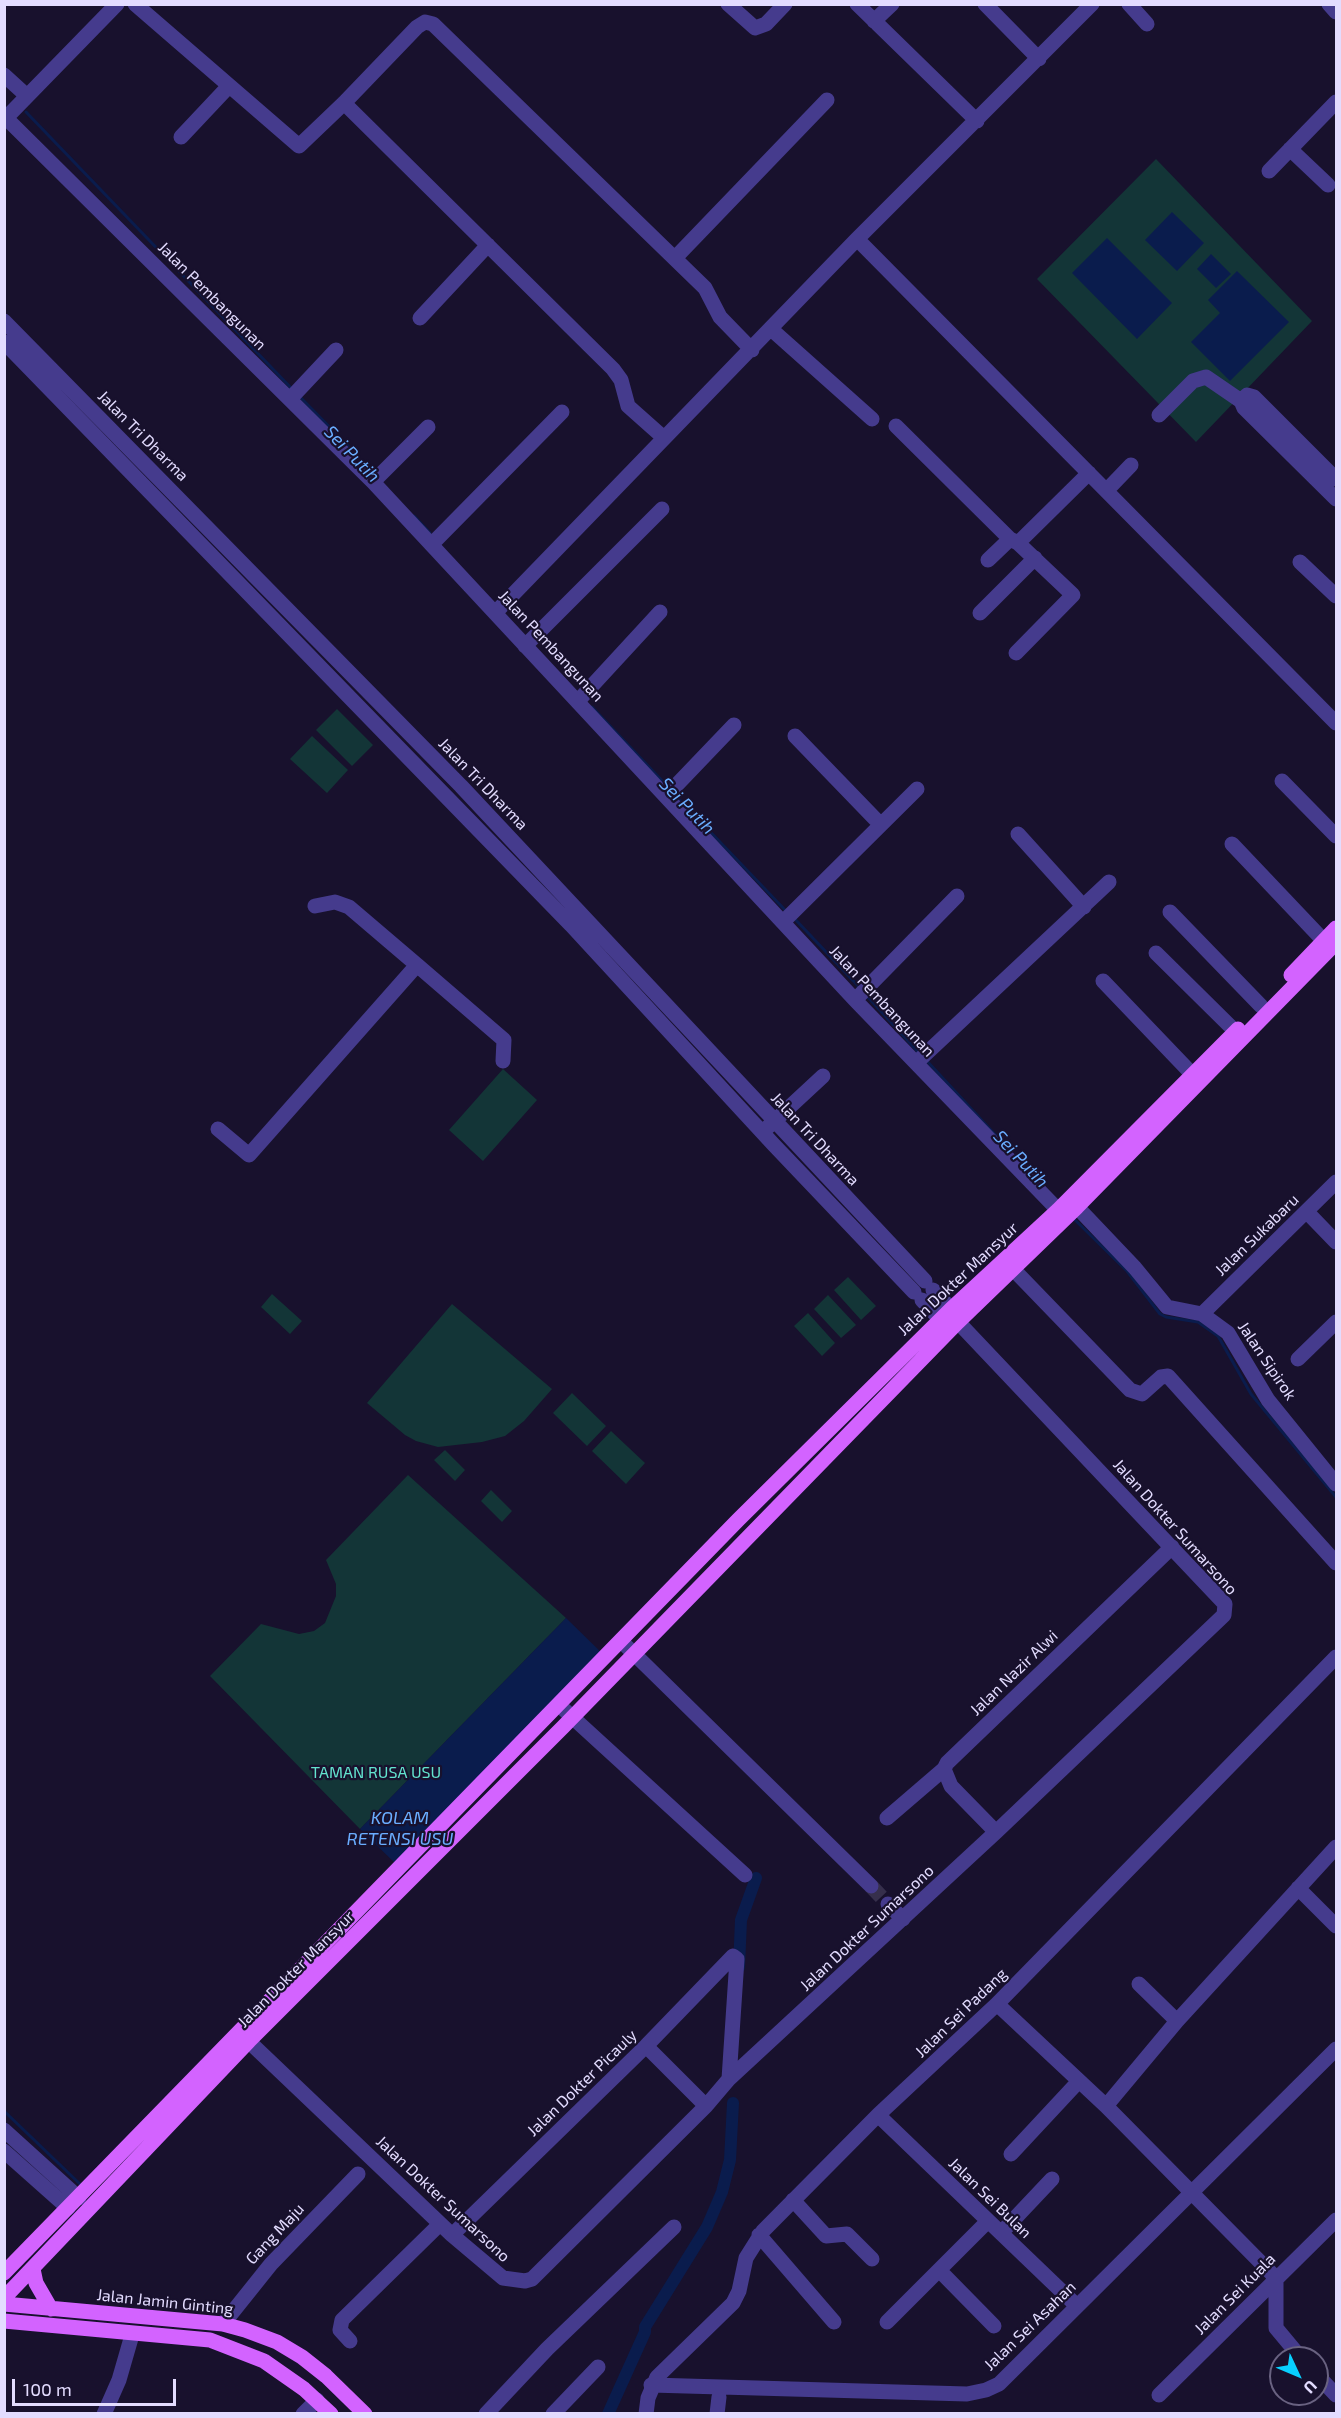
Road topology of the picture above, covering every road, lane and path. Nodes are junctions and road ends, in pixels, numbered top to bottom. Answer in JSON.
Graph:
{"nodes":[{"id":1,"x":135,"y":4,"type":"edge"},
{"id":2,"x":728,"y":4,"type":"edge"},
{"id":3,"x":785,"y":4,"type":"edge"},
{"id":4,"x":857,"y":4,"type":"edge"},
{"id":5,"x":892,"y":4,"type":"edge"},
{"id":6,"x":985,"y":4,"type":"edge"},
{"id":7,"x":1092,"y":4,"type":"edge"},
{"id":8,"x":1129,"y":4,"type":"edge"},
{"id":9,"x":1329,"y":4,"type":"edge"},
{"id":10,"x":109,"y":7,"type":"edge"},
{"id":11,"x":1336,"y":12,"type":"edge"},
{"id":12,"x":874,"y":21,"type":"junction"},
{"id":13,"x":1147,"y":24,"type":"dead end"},
{"id":14,"x":1039,"y":59,"type":"junction"},
{"id":15,"x":4,"y":75,"type":"edge"},
{"id":16,"x":229,"y":86,"type":"junction"},
{"id":17,"x":27,"y":96,"type":"junction"},
{"id":18,"x":827,"y":100,"type":"dead end"},
{"id":19,"x":1336,"y":102,"type":"edge"},
{"id":20,"x":344,"y":103,"type":"junction"},
{"id":21,"x":5,"y":119,"type":"edge"},
{"id":22,"x":977,"y":121,"type":"junction"},
{"id":23,"x":182,"y":137,"type":"dead end"},
{"id":24,"x":1290,"y":149,"type":"junction"},
{"id":25,"x":1269,"y":171,"type":"dead end"},
{"id":26,"x":1328,"y":185,"type":"dead end"},
{"id":27,"x":857,"y":239,"type":"junction"},
{"id":28,"x":489,"y":245,"type":"junction"},
{"id":29,"x":675,"y":258,"type":"junction"},
{"id":30,"x":420,"y":318,"type":"dead end"},
{"id":31,"x":4,"y":321,"type":"edge"},
{"id":32,"x":771,"y":330,"type":"junction"},
{"id":33,"x":4,"y":342,"type":"edge"},
{"id":34,"x":336,"y":350,"type":"dead end"},
{"id":35,"x":752,"y":350,"type":"junction"},
{"id":36,"x":295,"y":394,"type":"junction"},
{"id":37,"x":562,"y":412,"type":"dead end"},
{"id":38,"x":1159,"y":415,"type":"dead end"},
{"id":39,"x":872,"y":419,"type":"dead end"},
{"id":40,"x":896,"y":426,"type":"dead end"},
{"id":41,"x":428,"y":427,"type":"dead end"},
{"id":42,"x":664,"y":438,"type":"junction"},
{"id":43,"x":117,"y":445,"type":"junction"},
{"id":44,"x":1312,"y":464,"type":"junction"},
{"id":45,"x":1131,"y":465,"type":"dead end"},
{"id":46,"x":1089,"y":473,"type":"junction"},
{"id":47,"x":1336,"y":479,"type":"edge"},
{"id":48,"x":376,"y":480,"type":"junction"},
{"id":49,"x":1107,"y":490,"type":"junction"},
{"id":50,"x":1336,"y":499,"type":"edge"},
{"id":51,"x":662,"y":509,"type":"dead end"},
{"id":52,"x":435,"y":541,"type":"junction"},
{"id":53,"x":1014,"y":541,"type":"junction"},
{"id":54,"x":1035,"y":558,"type":"junction"},
{"id":55,"x":988,"y":560,"type":"dead end"},
{"id":56,"x":1300,"y":562,"type":"dead end"},
{"id":57,"x":1336,"y":596,"type":"edge"},
{"id":58,"x":499,"y":609,"type":"junction"},
{"id":59,"x":660,"y":612,"type":"dead end"},
{"id":60,"x":980,"y":613,"type":"dead end"},
{"id":61,"x":528,"y":643,"type":"junction"},
{"id":62,"x":1016,"y":653,"type":"dead end"},
{"id":63,"x":580,"y":698,"type":"junction"},
{"id":64,"x":1336,"y":723,"type":"edge"},
{"id":65,"x":734,"y":725,"type":"dead end"},
{"id":66,"x":795,"y":736,"type":"dead end"},
{"id":67,"x":1282,"y":781,"type":"dead end"},
{"id":68,"x":917,"y":789,"type":"dead end"},
{"id":69,"x":669,"y":792,"type":"junction"},
{"id":70,"x":880,"y":824,"type":"junction"},
{"id":71,"x":1018,"y":834,"type":"dead end"},
{"id":72,"x":1336,"y":836,"type":"edge"},
{"id":73,"x":1232,"y":844,"type":"dead end"},
{"id":74,"x":1109,"y":882,"type":"dead end"},
{"id":75,"x":957,"y":896,"type":"dead end"},
{"id":76,"x":315,"y":906,"type":"dead end"},
{"id":77,"x":1084,"y":907,"type":"junction"},
{"id":78,"x":1170,"y":912,"type":"dead end"},
{"id":79,"x":788,"y":917,"type":"junction"},
{"id":80,"x":1336,"y":928,"type":"edge"},
{"id":81,"x":1330,"y":942,"type":"edge"},
{"id":82,"x":1156,"y":953,"type":"dead end"},
{"id":83,"x":417,"y":965,"type":"junction"},
{"id":84,"x":1103,"y":981,"type":"dead end"},
{"id":85,"x":860,"y":994,"type":"junction"},
{"id":86,"x":1261,"y":1006,"type":"junction"},
{"id":87,"x":1235,"y":1031,"type":"junction"},
{"id":88,"x":921,"y":1058,"type":"junction"},
{"id":89,"x":503,"y":1061,"type":"dead end"},
{"id":90,"x":1192,"y":1074,"type":"junction"},
{"id":91,"x":823,"y":1076,"type":"dead end"},
{"id":92,"x":774,"y":1122,"type":"junction"},
{"id":93,"x":218,"y":1129,"type":"dead end"},
{"id":94,"x":762,"y":1133,"type":"junction"},
{"id":95,"x":822,"y":1172,"type":"junction"},
{"id":96,"x":1336,"y":1182,"type":"edge"},
{"id":97,"x":810,"y":1183,"type":"junction"},
{"id":98,"x":1066,"y":1209,"type":"junction"},
{"id":99,"x":1307,"y":1212,"type":"junction"},
{"id":100,"x":1336,"y":1242,"type":"edge"},
{"id":101,"x":1014,"y":1270,"type":"junction"},
{"id":102,"x":924,"y":1291,"type":"junction"},
{"id":103,"x":1202,"y":1314,"type":"junction"},
{"id":104,"x":950,"y":1316,"type":"junction"},
{"id":105,"x":1336,"y":1322,"type":"edge"},
{"id":106,"x":1298,"y":1359,"type":"dead end"},
{"id":107,"x":1336,"y":1484,"type":"edge"},
{"id":108,"x":1172,"y":1547,"type":"junction"},
{"id":109,"x":1336,"y":1563,"type":"edge"},
{"id":110,"x":621,"y":1641,"type":"junction"},
{"id":111,"x":634,"y":1654,"type":"junction"},
{"id":112,"x":606,"y":1657,"type":"junction"},
{"id":113,"x":1336,"y":1659,"type":"edge"},
{"id":114,"x":619,"y":1670,"type":"junction"},
{"id":115,"x":559,"y":1705,"type":"junction"},
{"id":116,"x":572,"y":1717,"type":"junction"},
{"id":117,"x":944,"y":1769,"type":"junction"},
{"id":118,"x":887,"y":1818,"type":"dead end"},
{"id":119,"x":996,"y":1832,"type":"junction"},
{"id":120,"x":1336,"y":1846,"type":"edge"},
{"id":121,"x":399,"y":1868,"type":"junction"},
{"id":122,"x":745,"y":1875,"type":"dead end"},
{"id":123,"x":411,"y":1880,"type":"junction"},
{"id":124,"x":871,"y":1886,"type":"tunnel mouth"},
{"id":125,"x":1298,"y":1888,"type":"junction"},
{"id":126,"x":888,"y":1904,"type":"tunnel mouth"},
{"id":127,"x":903,"y":1919,"type":"junction"},
{"id":128,"x":1336,"y":1926,"type":"edge"},
{"id":129,"x":1139,"y":1984,"type":"dead end"},
{"id":130,"x":998,"y":2004,"type":"junction"},
{"id":131,"x":1177,"y":2021,"type":"junction"},
{"id":132,"x":244,"y":2037,"type":"junction"},
{"id":133,"x":646,"y":2046,"type":"junction"},
{"id":134,"x":1336,"y":2049,"type":"edge"},
{"id":135,"x":729,"y":2079,"type":"junction"},
{"id":136,"x":1079,"y":2081,"type":"junction"},
{"id":137,"x":706,"y":2106,"type":"junction"},
{"id":138,"x":1106,"y":2106,"type":"junction"},
{"id":139,"x":878,"y":2115,"type":"junction"},
{"id":140,"x":4,"y":2130,"type":"edge"},
{"id":141,"x":4,"y":2151,"type":"edge"},
{"id":142,"x":1011,"y":2154,"type":"dead end"},
{"id":143,"x":358,"y":2174,"type":"dead end"},
{"id":144,"x":1052,"y":2179,"type":"dead end"},
{"id":145,"x":1191,"y":2191,"type":"junction"},
{"id":146,"x":793,"y":2200,"type":"junction"},
{"id":147,"x":73,"y":2203,"type":"junction"},
{"id":148,"x":1336,"y":2220,"type":"edge"},
{"id":149,"x":987,"y":2221,"type":"junction"},
{"id":150,"x":440,"y":2224,"type":"junction"},
{"id":151,"x":674,"y":2227,"type":"dead end"},
{"id":152,"x":1001,"y":2233,"type":"junction"},
{"id":153,"x":452,"y":2235,"type":"junction"},
{"id":154,"x":759,"y":2235,"type":"junction"},
{"id":155,"x":872,"y":2259,"type":"dead end"},
{"id":156,"x":33,"y":2269,"type":"junction"},
{"id":157,"x":939,"y":2270,"type":"junction"},
{"id":158,"x":6,"y":2271,"type":"edge"},
{"id":159,"x":1276,"y":2278,"type":"junction"},
{"id":160,"x":4,"y":2298,"type":"edge"},
{"id":161,"x":4,"y":2304,"type":"edge"},
{"id":162,"x":1077,"y":2306,"type":"junction"},
{"id":163,"x":51,"y":2309,"type":"junction"},
{"id":164,"x":4,"y":2321,"type":"edge"},
{"id":165,"x":834,"y":2322,"type":"dead end"},
{"id":166,"x":887,"y":2322,"type":"dead end"},
{"id":167,"x":223,"y":2324,"type":"junction"},
{"id":168,"x":994,"y":2326,"type":"dead end"},
{"id":169,"x":132,"y":2335,"type":"junction"},
{"id":170,"x":350,"y":2341,"type":"dead end"},
{"id":171,"x":1291,"y":2346,"type":"edge"},
{"id":172,"x":598,"y":2367,"type":"dead end"},
{"id":173,"x":651,"y":2385,"type":"junction"},
{"id":174,"x":1159,"y":2395,"type":"dead end"},
{"id":175,"x":718,"y":2397,"type":"dead end"},
{"id":176,"x":317,"y":2400,"type":"junction"},
{"id":177,"x":104,"y":2414,"type":"edge"},
{"id":178,"x":303,"y":2414,"type":"edge"},
{"id":179,"x":331,"y":2414,"type":"edge"},
{"id":180,"x":365,"y":2414,"type":"edge"},
{"id":181,"x":486,"y":2414,"type":"edge"},
{"id":182,"x":553,"y":2414,"type":"edge"},
{"id":183,"x":646,"y":2414,"type":"edge"},
{"id":184,"x":717,"y":2414,"type":"edge"}],
"edges":[{"from":1,"to":16,"type":"street"},
{"from":2,"to":3,"type":"street"},
{"from":4,"to":12,"type":"street"},
{"from":5,"to":12,"type":"street"},
{"from":6,"to":14,"type":"street"},
{"from":7,"to":14,"type":"street"},
{"from":8,"to":13,"type":"street"},
{"from":9,"to":11,"type":"street"},
{"from":10,"to":17,"type":"street"},
{"from":12,"to":22,"type":"street"},
{"from":14,"to":22,"type":"street"},
{"from":15,"to":17,"type":"street"},
{"from":16,"to":20,"type":"street"},
{"from":16,"to":23,"type":"street"},
{"from":17,"to":21,"type":"street"},
{"from":18,"to":29,"type":"street"},
{"from":19,"to":24,"type":"street"},
{"from":20,"to":28,"type":"street"},
{"from":20,"to":29,"type":"street"},
{"from":21,"to":36,"type":"street","name":"Jalan Pembangunan"},
{"from":22,"to":27,"type":"street"},
{"from":24,"to":25,"type":"street"},
{"from":24,"to":26,"type":"street"},
{"from":27,"to":32,"type":"street"},
{"from":27,"to":46,"type":"street"},
{"from":28,"to":30,"type":"street"},
{"from":28,"to":42,"type":"street"},
{"from":29,"to":35,"type":"street"},
{"from":31,"to":43,"type":"street","name":"Jalan Tri Dharma"},
{"from":32,"to":35,"type":"street"},
{"from":32,"to":39,"type":"street"},
{"from":33,"to":43,"type":"street","name":"Jalan Tri Dharma"},
{"from":34,"to":36,"type":"street"},
{"from":35,"to":42,"type":"street"},
{"from":36,"to":48,"type":"street","name":"Jalan Pembangunan"},
{"from":37,"to":52,"type":"street"},
{"from":38,"to":44,"type":"street"},
{"from":40,"to":53,"type":"street"},
{"from":41,"to":48,"type":"street"},
{"from":42,"to":58,"type":"street"},
{"from":43,"to":92,"type":"street","name":"Jalan Tri Dharma"},
{"from":43,"to":94,"type":"street","name":"Jalan Tri Dharma"},
{"from":44,"to":47,"type":"street"},
{"from":44,"to":50,"type":"street"},
{"from":45,"to":49,"type":"street"},
{"from":46,"to":49,"type":"street"},
{"from":46,"to":53,"type":"street"},
{"from":48,"to":52,"type":"street","name":"Jalan Pembangunan"},
{"from":49,"to":64,"type":"street"},
{"from":51,"to":61,"type":"street"},
{"from":52,"to":58,"type":"street","name":"Jalan Pembangunan"},
{"from":53,"to":54,"type":"street"},
{"from":53,"to":55,"type":"street"},
{"from":54,"to":60,"type":"street"},
{"from":54,"to":62,"type":"street"},
{"from":56,"to":57,"type":"street"},
{"from":58,"to":61,"type":"street","name":"Jalan Pembangunan"},
{"from":59,"to":63,"type":"street"},
{"from":61,"to":63,"type":"street","name":"Jalan Pembangunan"},
{"from":63,"to":69,"type":"street","name":"Jalan Pembangunan"},
{"from":65,"to":69,"type":"street"},
{"from":66,"to":70,"type":"street"},
{"from":67,"to":72,"type":"street"},
{"from":68,"to":70,"type":"street"},
{"from":69,"to":79,"type":"street","name":"Jalan Pembangunan"},
{"from":70,"to":79,"type":"street"},
{"from":71,"to":77,"type":"street"},
{"from":73,"to":81,"type":"street"},
{"from":74,"to":77,"type":"street"},
{"from":75,"to":85,"type":"street"},
{"from":76,"to":83,"type":"street"},
{"from":77,"to":88,"type":"street"},
{"from":78,"to":86,"type":"street"},
{"from":79,"to":85,"type":"street","name":"Jalan Pembangunan"},
{"from":80,"to":81,"type":"main road","name":"Jalan Dokter Mansyur"},
{"from":81,"to":86,"type":"main road","name":"Jalan Dokter Mansyur"},
{"from":81,"to":98,"type":"main road","name":"Jalan Dokter Mansyur"},
{"from":82,"to":87,"type":"street"},
{"from":83,"to":89,"type":"street"},
{"from":83,"to":93,"type":"street"},
{"from":84,"to":90,"type":"street"},
{"from":85,"to":88,"type":"street","name":"Jalan Pembangunan"},
{"from":86,"to":87,"type":"main road","name":"Jalan Dokter Mansyur"},
{"from":87,"to":90,"type":"main road","name":"Jalan Dokter Mansyur"},
{"from":88,"to":98,"type":"street","name":"Jalan Pembangunan"},
{"from":90,"to":98,"type":"main road","name":"Jalan Dokter Mansyur"},
{"from":91,"to":92,"type":"street"},
{"from":92,"to":94,"type":"street"},
{"from":92,"to":95,"type":"street","name":"Jalan Tri Dharma"},
{"from":94,"to":97,"type":"street","name":"Jalan Tri Dharma"},
{"from":95,"to":97,"type":"street"},
{"from":95,"to":102,"type":"street","name":"Jalan Tri Dharma"},
{"from":96,"to":99,"type":"street","name":"Jalan Sukabaru"},
{"from":97,"to":102,"type":"street","name":"Jalan Tri Dharma"},
{"from":98,"to":101,"type":"main road","name":"Jalan Dokter Mansyur"},
{"from":98,"to":103,"type":"street","name":"Jalan Sipirok"},
{"from":98,"to":104,"type":"main road","name":"Jalan Dokter Mansyur"},
{"from":99,"to":100,"type":"street"},
{"from":99,"to":103,"type":"street","name":"Jalan Sukabaru"},
{"from":101,"to":104,"type":"main road","name":"Jalan Dokter Mansyur"},
{"from":101,"to":109,"type":"street"},
{"from":102,"to":104,"type":"street","name":"Jalan Tri Dharma"},
{"from":103,"to":107,"type":"street","name":"Jalan Sipirok"},
{"from":104,"to":108,"type":"street","name":"Jalan Dokter Sumarsono"},
{"from":104,"to":110,"type":"main road","name":"Jalan Dokter Mansyur"},
{"from":104,"to":111,"type":"main road","name":"Jalan Dokter Mansyur"},
{"from":105,"to":106,"type":"street"},
{"from":108,"to":117,"type":"street","name":"Jalan Nazir Alwi"},
{"from":108,"to":119,"type":"street","name":"Jalan Dokter Sumarsono"},
{"from":110,"to":111,"type":"street"},
{"from":110,"to":112,"type":"main road","name":"Jalan Dokter Mansyur"},
{"from":111,"to":114,"type":"main road","name":"Jalan Dokter Mansyur"},
{"from":111,"to":124,"type":"street"},
{"from":112,"to":114,"type":"street"},
{"from":112,"to":115,"type":"main road","name":"Jalan Dokter Mansyur"},
{"from":113,"to":130,"type":"street","name":"Jalan Sei Padang"},
{"from":114,"to":116,"type":"main road","name":"Jalan Dokter Mansyur"},
{"from":115,"to":116,"type":"street"},
{"from":115,"to":121,"type":"main road","name":"Jalan Dokter Mansyur"},
{"from":116,"to":122,"type":"street"},
{"from":116,"to":123,"type":"main road","name":"Jalan Dokter Mansyur"},
{"from":117,"to":118,"type":"street","name":"Jalan Nazir Alwi"},
{"from":117,"to":119,"type":"street"},
{"from":119,"to":127,"type":"street","name":"Jalan Dokter Sumarsono"},
{"from":120,"to":125,"type":"street"},
{"from":121,"to":123,"type":"street"},
{"from":121,"to":132,"type":"main road","name":"Jalan Dokter Mansyur"},
{"from":123,"to":132,"type":"main road","name":"Jalan Dokter Mansyur"},
{"from":125,"to":128,"type":"street"},
{"from":125,"to":131,"type":"street"},
{"from":126,"to":127,"type":"street"},
{"from":127,"to":135,"type":"street","name":"Jalan Dokter Sumarsono"},
{"from":129,"to":131,"type":"street"},
{"from":130,"to":136,"type":"street"},
{"from":130,"to":139,"type":"street","name":"Jalan Sei Padang"},
{"from":131,"to":138,"type":"street"},
{"from":132,"to":147,"type":"main road","name":"Jalan Dokter Mansyur"},
{"from":132,"to":150,"type":"street","name":"Jalan Dokter Sumarsono"},
{"from":132,"to":156,"type":"main road","name":"Jalan Dokter Mansyur"},
{"from":133,"to":135,"type":"street","name":"Jalan Dokter Picauly"},
{"from":133,"to":137,"type":"street"},
{"from":133,"to":153,"type":"street","name":"Jalan Dokter Picauly"},
{"from":134,"to":145,"type":"street","name":"Jalan Sei Asahan"},
{"from":135,"to":137,"type":"street","name":"Jalan Dokter Sumarsono"},
{"from":136,"to":138,"type":"street"},
{"from":136,"to":142,"type":"street"},
{"from":137,"to":153,"type":"street","name":"Jalan Dokter Sumarsono"},
{"from":138,"to":145,"type":"street"},
{"from":139,"to":146,"type":"street","name":"Jalan Sei Padang"},
{"from":139,"to":149,"type":"street","name":"Jalan Sei Bulan"},
{"from":140,"to":147,"type":"street"},
{"from":141,"to":147,"type":"street"},
{"from":143,"to":167,"type":"street","name":"Gang Maju"},
{"from":144,"to":152,"type":"street"},
{"from":145,"to":159,"type":"street"},
{"from":145,"to":162,"type":"street","name":"Jalan Sei Asahan"},
{"from":146,"to":154,"type":"street","name":"Jalan Sei Padang"},
{"from":146,"to":155,"type":"street"},
{"from":147,"to":158,"type":"main road","name":"Jalan Dokter Mansyur"},
{"from":148,"to":159,"type":"street","name":"Jalan Sei Kuala"},
{"from":149,"to":152,"type":"street","name":"Jalan Sei Bulan"},
{"from":149,"to":157,"type":"street"},
{"from":150,"to":153,"type":"street","name":"Jalan Dokter Sumarsono"},
{"from":150,"to":170,"type":"street"},
{"from":151,"to":181,"type":"street"},
{"from":152,"to":162,"type":"street","name":"Jalan Sei Bulan"},
{"from":154,"to":165,"type":"street"},
{"from":154,"to":173,"type":"street","name":"Jalan Sei Padang"},
{"from":156,"to":160,"type":"main road","name":"Jalan Dokter Mansyur"},
{"from":156,"to":163,"type":"main road"},
{"from":157,"to":166,"type":"street"},
{"from":157,"to":168,"type":"street"},
{"from":159,"to":171,"type":"street"},
{"from":159,"to":174,"type":"street","name":"Jalan Sei Kuala"},
{"from":161,"to":163,"type":"main road","name":"Jalan Jamin Ginting"},
{"from":162,"to":173,"type":"street","name":"Jalan Sei Asahan"},
{"from":163,"to":167,"type":"main road","name":"Jalan Jamin Ginting"},
{"from":164,"to":169,"type":"main road","name":"Jalan Jamin Ginting"},
{"from":167,"to":180,"type":"main road","name":"Jalan Jamin Ginting"},
{"from":169,"to":176,"type":"main road","name":"Jalan Jamin Ginting"},
{"from":169,"to":177,"type":"street"},
{"from":172,"to":182,"type":"street"},
{"from":173,"to":183,"type":"street"},
{"from":175,"to":184,"type":"street"},
{"from":176,"to":178,"type":"street"},
{"from":176,"to":179,"type":"main road","name":"Jalan Jamin Ginting"}]}
